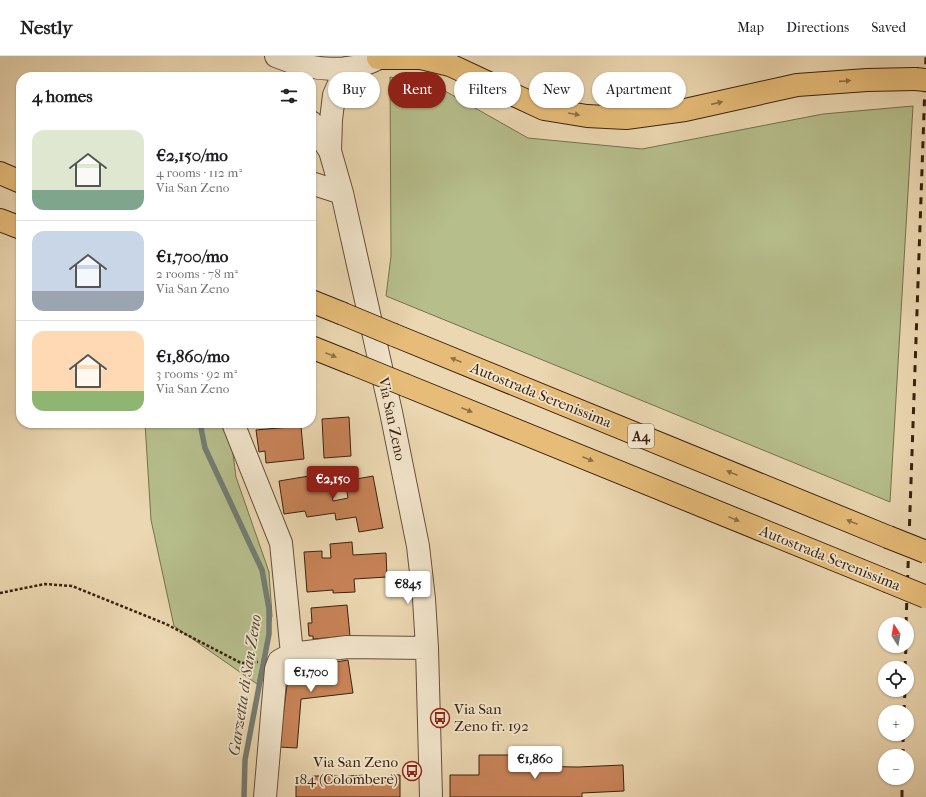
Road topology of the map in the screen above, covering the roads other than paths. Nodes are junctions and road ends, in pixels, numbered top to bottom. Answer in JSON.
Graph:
{"nodes":[{"id":1,"x":275,"y":56,"type":"edge"},
{"id":2,"x":380,"y":57,"type":"edge"},
{"id":3,"x":346,"y":68,"type":"junction"},
{"id":4,"x":284,"y":72,"type":"edge"},
{"id":5,"x":920,"y":80,"type":"edge"},
{"id":6,"x":316,"y":130,"type":"edge"},
{"id":7,"x":330,"y":151,"type":"junction"},
{"id":8,"x":0,"y":173,"type":"edge"},
{"id":9,"x":16,"y":180,"type":"edge"},
{"id":10,"x":316,"y":185,"type":"edge"},
{"id":11,"x":342,"y":193,"type":"junction"},
{"id":12,"x":0,"y":220,"type":"edge"},
{"id":13,"x":16,"y":226,"type":"edge"},
{"id":14,"x":316,"y":303,"type":"edge"},
{"id":15,"x":316,"y":348,"type":"edge"},
{"id":16,"x":235,"y":428,"type":"edge"},
{"id":17,"x":926,"y":552,"type":"edge"},
{"id":18,"x":926,"y":597,"type":"edge"},
{"id":19,"x":428,"y":648,"type":"junction"},
{"id":20,"x":286,"y":657,"type":"junction"},
{"id":21,"x":265,"y":797,"type":"edge"},
{"id":22,"x":431,"y":797,"type":"edge"}],
"edges":[{"from":1,"to":3,"type":"street"},
{"from":1,"to":4,"type":"street"},
{"from":2,"to":3,"type":"street"},
{"from":2,"to":5,"type":"highway","one_way":true},
{"from":3,"to":7,"type":"street","name":"Via San Zeno"},
{"from":6,"to":7,"type":"street","name":"Via San Zeno"},
{"from":7,"to":11,"type":"street","name":"Via San Zeno"},
{"from":8,"to":9,"type":"highway"},
{"from":10,"to":11,"type":"street"},
{"from":11,"to":19,"type":"street","name":"Via San Zeno"},
{"from":12,"to":13,"type":"highway"},
{"from":17,"to":14,"type":"highway","name":"Autostrada Serenissima","number":"A4","one_way":true,"bridge":true},
{"from":15,"to":18,"type":"highway","name":"Autostrada Serenissima","one_way":true,"bridge":true},
{"from":16,"to":20,"type":"street"},
{"from":19,"to":20,"type":"street"},
{"from":19,"to":22,"type":"street","name":"Via San Zeno"},
{"from":20,"to":21,"type":"street"}]}
